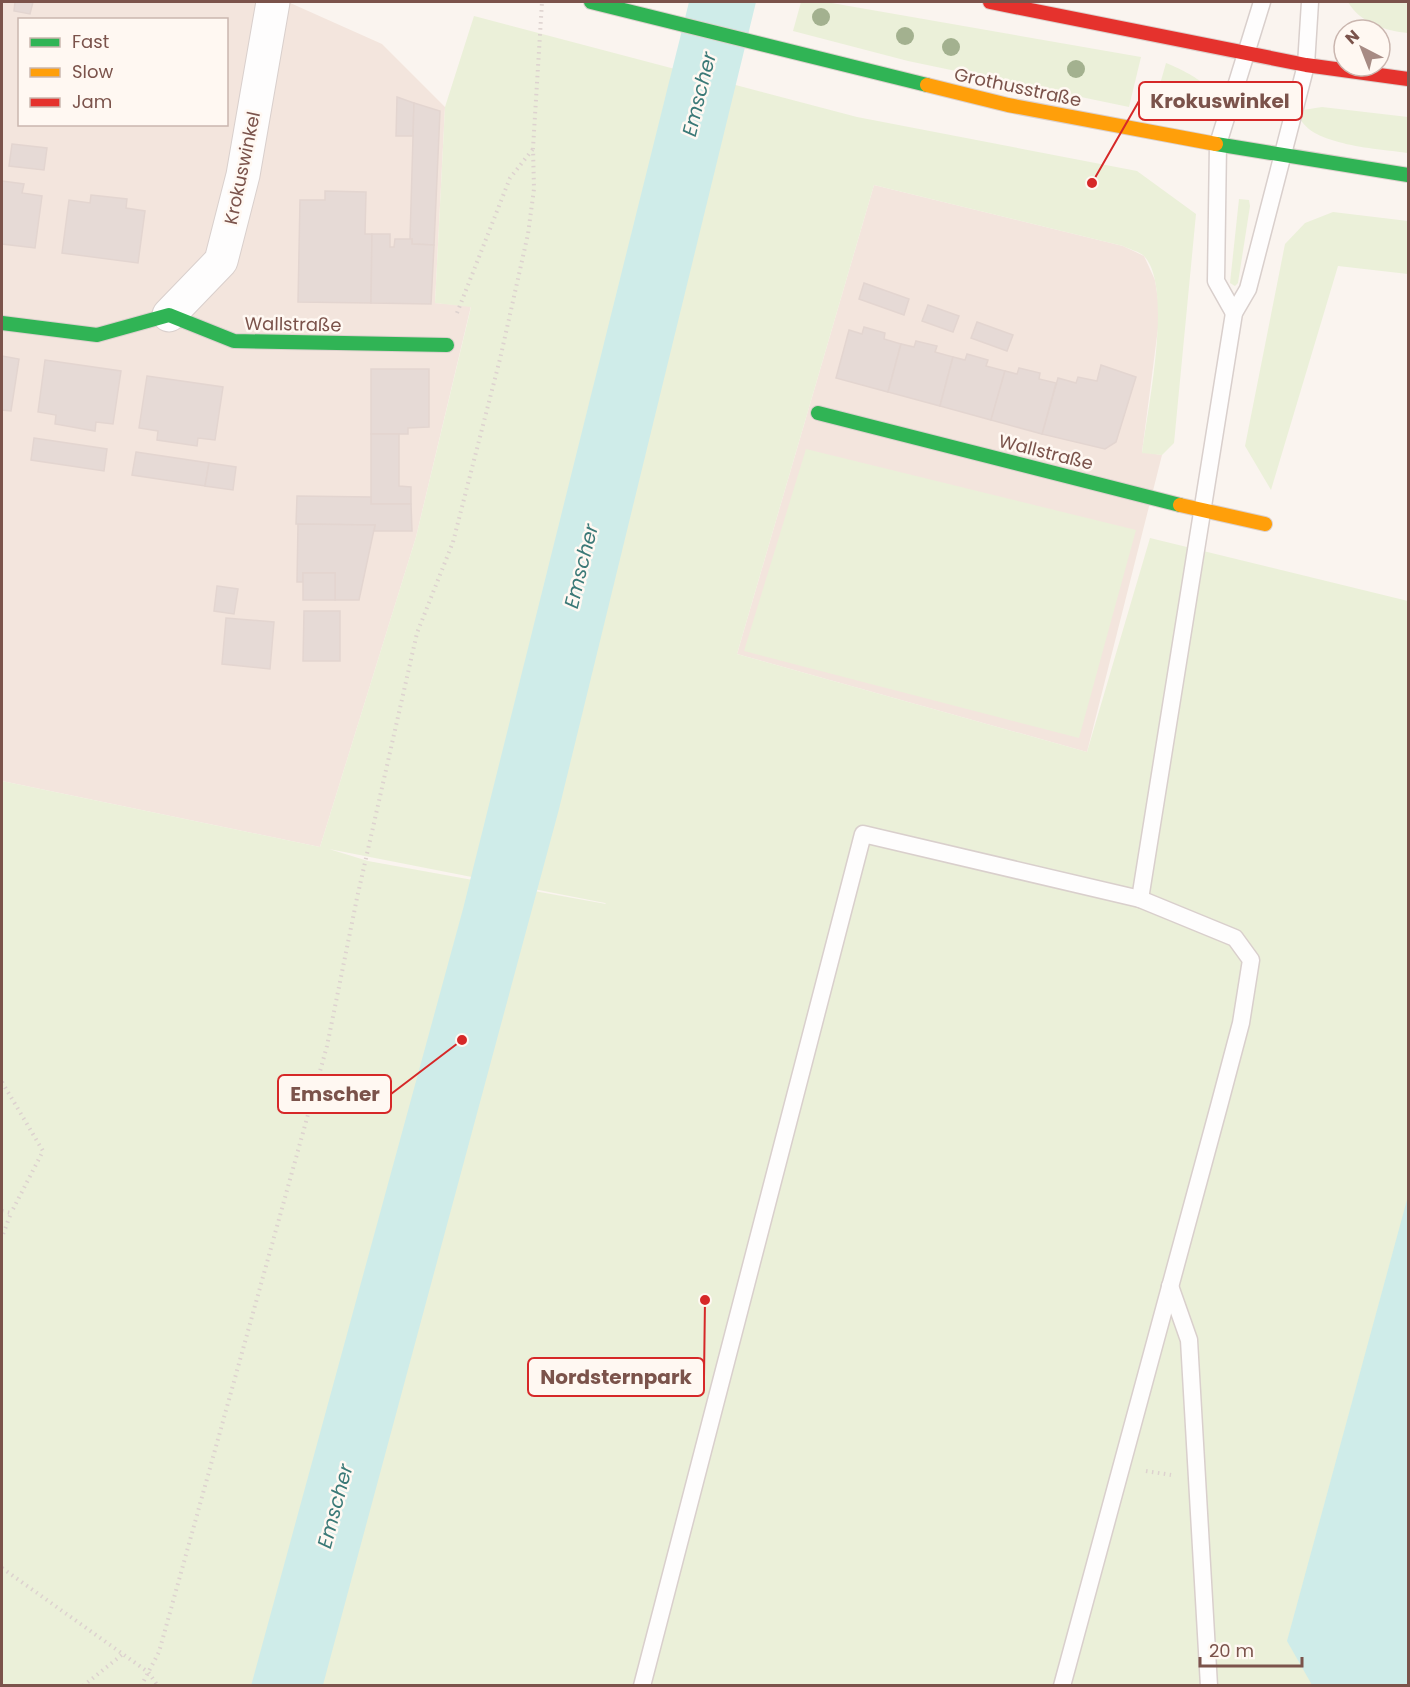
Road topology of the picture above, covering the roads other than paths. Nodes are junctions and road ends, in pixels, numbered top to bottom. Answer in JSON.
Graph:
{"nodes":[{"id":1,"x":273,"y":2,"type":"edge"},
{"id":2,"x":591,"y":2,"type":"edge"},
{"id":3,"x":990,"y":2,"type":"edge"},
{"id":4,"x":1262,"y":2,"type":"edge"},
{"id":5,"x":1310,"y":2,"type":"edge"},
{"id":6,"x":1244,"y":53,"type":"junction"},
{"id":7,"x":1306,"y":65,"type":"junction"},
{"id":8,"x":1408,"y":79,"type":"edge"},
{"id":9,"x":1218,"y":144,"type":"junction"},
{"id":10,"x":1282,"y":156,"type":"junction"},
{"id":11,"x":1408,"y":175,"type":"edge"},
{"id":12,"x":1234,"y":313,"type":"junction"},
{"id":13,"x":170,"y":315,"type":"junction"},
{"id":14,"x":2,"y":323,"type":"edge"},
{"id":15,"x":447,"y":345,"type":"road end"},
{"id":16,"x":818,"y":413,"type":"dead end"},
{"id":17,"x":1201,"y":510,"type":"junction"},
{"id":18,"x":1265,"y":524,"type":"dead end"},
{"id":19,"x":1140,"y":899,"type":"junction"},
{"id":20,"x":1170,"y":1286,"type":"junction"},
{"id":21,"x":642,"y":1686,"type":"edge"},
{"id":22,"x":1062,"y":1686,"type":"edge"},
{"id":23,"x":1209,"y":1686,"type":"edge"}],
"edges":[{"from":1,"to":13,"type":"street","name":"Krokuswinkel"},
{"from":2,"to":9,"type":"main road","name":"Grothusstraße"},
{"from":3,"to":6,"type":"main road"},
{"from":4,"to":6,"type":"lane"},
{"from":5,"to":7,"type":"lane"},
{"from":6,"to":7,"type":"main road"},
{"from":6,"to":9,"type":"lane"},
{"from":7,"to":8,"type":"main road"},
{"from":7,"to":10,"type":"lane"},
{"from":9,"to":10,"type":"main road","name":"Grothusstraße"},
{"from":9,"to":12,"type":"lane"},
{"from":10,"to":11,"type":"main road","name":"Grothusstraße"},
{"from":10,"to":12,"type":"lane"},
{"from":12,"to":17,"type":"lane"},
{"from":13,"to":14,"type":"main road"},
{"from":13,"to":15,"type":"main road","name":"Wallstraße"},
{"from":16,"to":17,"type":"main road","name":"Wallstraße"},
{"from":17,"to":18,"type":"main road","name":"Wallstraße"},
{"from":17,"to":19,"type":"lane"},
{"from":19,"to":20,"type":"lane"},
{"from":19,"to":21,"type":"lane"},
{"from":20,"to":22,"type":"lane"},
{"from":20,"to":23,"type":"lane"}]}
